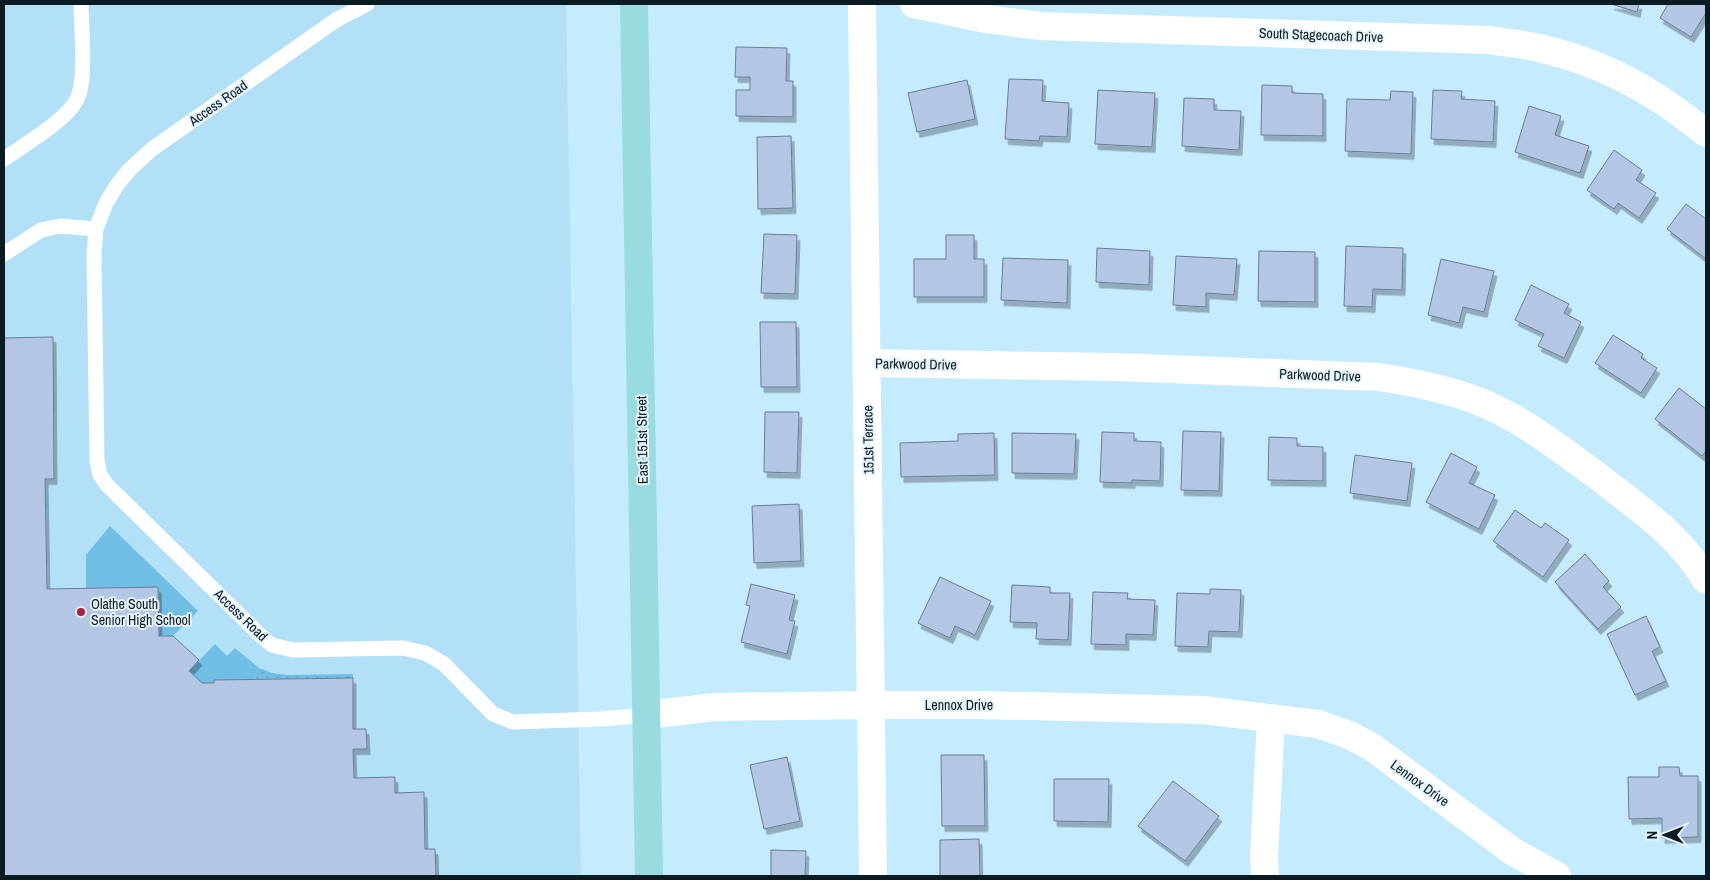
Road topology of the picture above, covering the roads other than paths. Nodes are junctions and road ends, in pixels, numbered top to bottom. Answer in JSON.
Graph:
{"nodes":[{"id":1,"x":81,"y":4,"type":"edge"},
{"id":2,"x":367,"y":4,"type":"edge"},
{"id":3,"x":634,"y":4,"type":"edge"},
{"id":4,"x":862,"y":4,"type":"edge"},
{"id":5,"x":914,"y":4,"type":"edge"},
{"id":6,"x":1706,"y":133,"type":"edge"},
{"id":7,"x":4,"y":159,"type":"edge"},
{"id":8,"x":96,"y":229,"type":"junction"},
{"id":9,"x":4,"y":254,"type":"edge"},
{"id":10,"x":867,"y":364,"type":"junction"},
{"id":11,"x":1706,"y":580,"type":"edge"},
{"id":12,"x":872,"y":705,"type":"junction"},
{"id":13,"x":647,"y":715,"type":"junction"},
{"id":14,"x":1271,"y":718,"type":"junction"},
{"id":15,"x":649,"y":876,"type":"edge"},
{"id":16,"x":873,"y":876,"type":"edge"},
{"id":17,"x":1265,"y":876,"type":"edge"},
{"id":18,"x":1557,"y":876,"type":"edge"}],
"edges":[{"from":1,"to":7,"type":"lane"},
{"from":2,"to":8,"type":"lane","name":"Access Road"},
{"from":3,"to":13,"type":"main road","name":"East 151st Street"},
{"from":4,"to":10,"type":"street","name":"151st Terrace"},
{"from":5,"to":6,"type":"street","name":"South Stagecoach Drive"},
{"from":8,"to":9,"type":"lane"},
{"from":8,"to":13,"type":"lane","name":"Access Road"},
{"from":10,"to":11,"type":"street","name":"Parkwood Drive"},
{"from":10,"to":12,"type":"street","name":"151st Terrace"},
{"from":12,"to":13,"type":"street","name":"Lennox Drive"},
{"from":12,"to":14,"type":"street","name":"Lennox Drive"},
{"from":12,"to":16,"type":"street","name":"151st Terrace"},
{"from":13,"to":15,"type":"main road","name":"East 151st Street"},
{"from":14,"to":17,"type":"street"},
{"from":14,"to":18,"type":"street","name":"Lennox Drive"}]}
